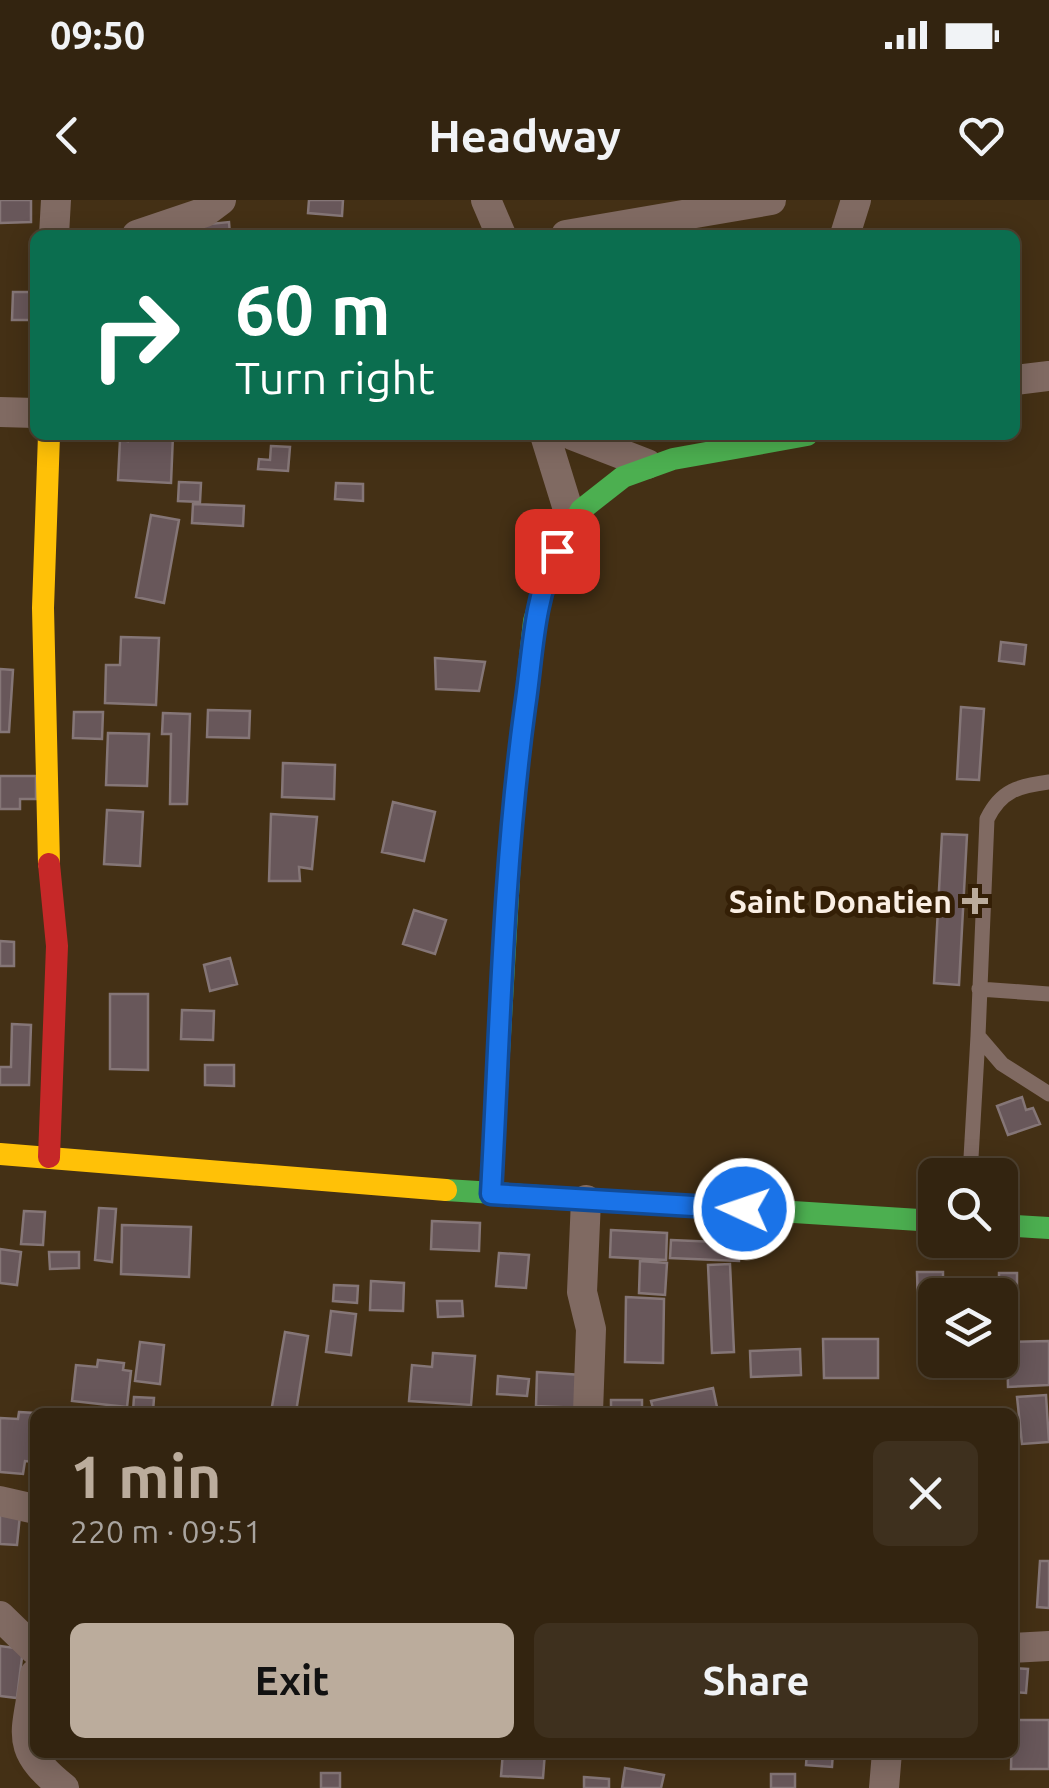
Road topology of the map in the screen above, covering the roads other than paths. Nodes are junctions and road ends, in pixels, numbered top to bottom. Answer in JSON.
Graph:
{"nodes":[{"id":1,"x":56,"y":200,"type":"edge"},
{"id":2,"x":221,"y":200,"type":"edge"},
{"id":3,"x":486,"y":200,"type":"edge"},
{"id":4,"x":770,"y":200,"type":"edge"},
{"id":5,"x":856,"y":200,"type":"edge"},
{"id":6,"x":54,"y":230,"type":"edge"},
{"id":7,"x":152,"y":230,"type":"edge"},
{"id":8,"x":499,"y":230,"type":"edge"},
{"id":9,"x":595,"y":230,"type":"edge"},
{"id":10,"x":847,"y":230,"type":"edge"},
{"id":11,"x":1049,"y":376,"type":"edge"},
{"id":12,"x":1020,"y":379,"type":"edge"},
{"id":13,"x":0,"y":412,"type":"edge"},
{"id":14,"x":30,"y":414,"type":"edge"},
{"id":15,"x":50,"y":440,"type":"edge"},
{"id":16,"x":547,"y":440,"type":"edge"},
{"id":17,"x":585,"y":440,"type":"edge"},
{"id":18,"x":790,"y":440,"type":"edge"},
{"id":19,"x":647,"y":464,"type":"junction"},
{"id":20,"x":571,"y":519,"type":"junction"},
{"id":21,"x":1049,"y":782,"type":"edge"},
{"id":22,"x":980,"y":989,"type":"junction"},
{"id":23,"x":1049,"y":994,"type":"edge"},
{"id":24,"x":978,"y":1036,"type":"junction"},
{"id":25,"x":1049,"y":1094,"type":"edge"},
{"id":26,"x":0,"y":1154,"type":"edge"},
{"id":27,"x":49,"y":1157,"type":"junction"},
{"id":28,"x":971,"y":1158,"type":"edge"},
{"id":29,"x":491,"y":1194,"type":"junction"},
{"id":30,"x":586,"y":1200,"type":"junction"},
{"id":31,"x":918,"y":1220,"type":"edge"},
{"id":32,"x":1018,"y":1226,"type":"edge"},
{"id":33,"x":1049,"y":1228,"type":"edge"},
{"id":34,"x":588,"y":1408,"type":"edge"},
{"id":35,"x":0,"y":1501,"type":"edge"},
{"id":36,"x":30,"y":1508,"type":"edge"},
{"id":37,"x":3,"y":1625,"type":"edge"},
{"id":38,"x":30,"y":1646,"type":"edge"},
{"id":39,"x":1049,"y":1646,"type":"edge"},
{"id":40,"x":1018,"y":1648,"type":"edge"},
{"id":41,"x":30,"y":1715,"type":"edge"},
{"id":42,"x":30,"y":1753,"type":"edge"},
{"id":43,"x":33,"y":1758,"type":"edge"},
{"id":44,"x":886,"y":1758,"type":"edge"},
{"id":45,"x":64,"y":1788,"type":"edge"},
{"id":46,"x":884,"y":1788,"type":"edge"}],
"edges":[{"from":1,"to":6,"type":"street"},
{"from":2,"to":7,"type":"street"},
{"from":3,"to":8,"type":"street"},
{"from":4,"to":9,"type":"street"},
{"from":5,"to":10,"type":"street"},
{"from":11,"to":12,"type":"street"},
{"from":13,"to":14,"type":"street"},
{"from":15,"to":27,"type":"street"},
{"from":16,"to":20,"type":"street"},
{"from":17,"to":19,"type":"street"},
{"from":18,"to":19,"type":"street"},
{"from":19,"to":20,"type":"street"},
{"from":20,"to":29,"type":"street"},
{"from":21,"to":22,"type":"lane"},
{"from":22,"to":23,"type":"lane"},
{"from":22,"to":24,"type":"lane"},
{"from":24,"to":25,"type":"lane"},
{"from":24,"to":28,"type":"lane"},
{"from":26,"to":27,"type":"street"},
{"from":27,"to":29,"type":"street"},
{"from":29,"to":30,"type":"street"},
{"from":30,"to":31,"type":"street"},
{"from":30,"to":34,"type":"street"},
{"from":32,"to":33,"type":"street"},
{"from":35,"to":36,"type":"street"},
{"from":37,"to":38,"type":"street"},
{"from":39,"to":40,"type":"street"},
{"from":41,"to":42,"type":"street"},
{"from":43,"to":45,"type":"street"},
{"from":44,"to":46,"type":"street"}]}
